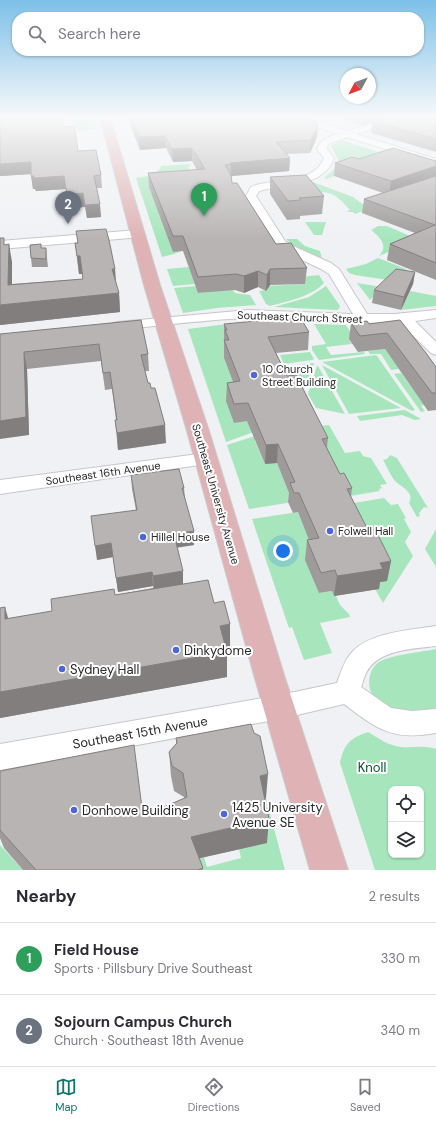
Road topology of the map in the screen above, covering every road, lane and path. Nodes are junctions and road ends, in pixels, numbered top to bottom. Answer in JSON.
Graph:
{"nodes":[{"id":1,"x":116,"y":158,"type":"edge"},
{"id":2,"x":329,"y":158,"type":"edge"},
{"id":3,"x":422,"y":158,"type":"edge"},
{"id":4,"x":436,"y":162,"type":"edge"},
{"id":5,"x":138,"y":234,"type":"junction"},
{"id":6,"x":0,"y":245,"type":"edge"},
{"id":7,"x":436,"y":314,"type":"edge"},
{"id":8,"x":403,"y":318,"type":"junction"},
{"id":9,"x":363,"y":319,"type":"junction"},
{"id":10,"x":164,"y":321,"type":"junction"},
{"id":11,"x":107,"y":327,"type":"edge"},
{"id":12,"x":436,"y":350,"type":"edge"},
{"id":13,"x":206,"y":459,"type":"junction"},
{"id":14,"x":0,"y":487,"type":"edge"},
{"id":15,"x":436,"y":636,"type":"edge"},
{"id":16,"x":347,"y":692,"type":"junction"},
{"id":17,"x":280,"y":707,"type":"junction"},
{"id":18,"x":436,"y":721,"type":"edge"},
{"id":19,"x":0,"y":757,"type":"edge"},
{"id":20,"x":329,"y":870,"type":"edge"}],
"edges":[{"from":1,"to":5,"type":"main road","name":"Southeast University Avenue"},
{"from":2,"to":9,"type":"street"},
{"from":3,"to":4,"type":"street"},
{"from":5,"to":6,"type":"street"},
{"from":5,"to":10,"type":"main road","name":"Southeast University Avenue"},
{"from":7,"to":8,"type":"street","name":"Southeast Church Street"},
{"from":8,"to":9,"type":"street","name":"Southeast Church Street"},
{"from":8,"to":12,"type":"street"},
{"from":9,"to":10,"type":"street","name":"Southeast Church Street"},
{"from":10,"to":11,"type":"street","name":"Southeast Church Street"},
{"from":10,"to":13,"type":"main road","name":"Southeast University Avenue"},
{"from":13,"to":14,"type":"street","name":"Southeast 16th Avenue"},
{"from":13,"to":17,"type":"main road","name":"Southeast University Avenue"},
{"from":15,"to":16,"type":"street"},
{"from":16,"to":17,"type":"street","name":"Southeast 15th Avenue"},
{"from":16,"to":18,"type":"street"},
{"from":17,"to":19,"type":"street","name":"Southeast 15th Avenue"},
{"from":17,"to":20,"type":"main road","name":"Southeast University Avenue"}]}
